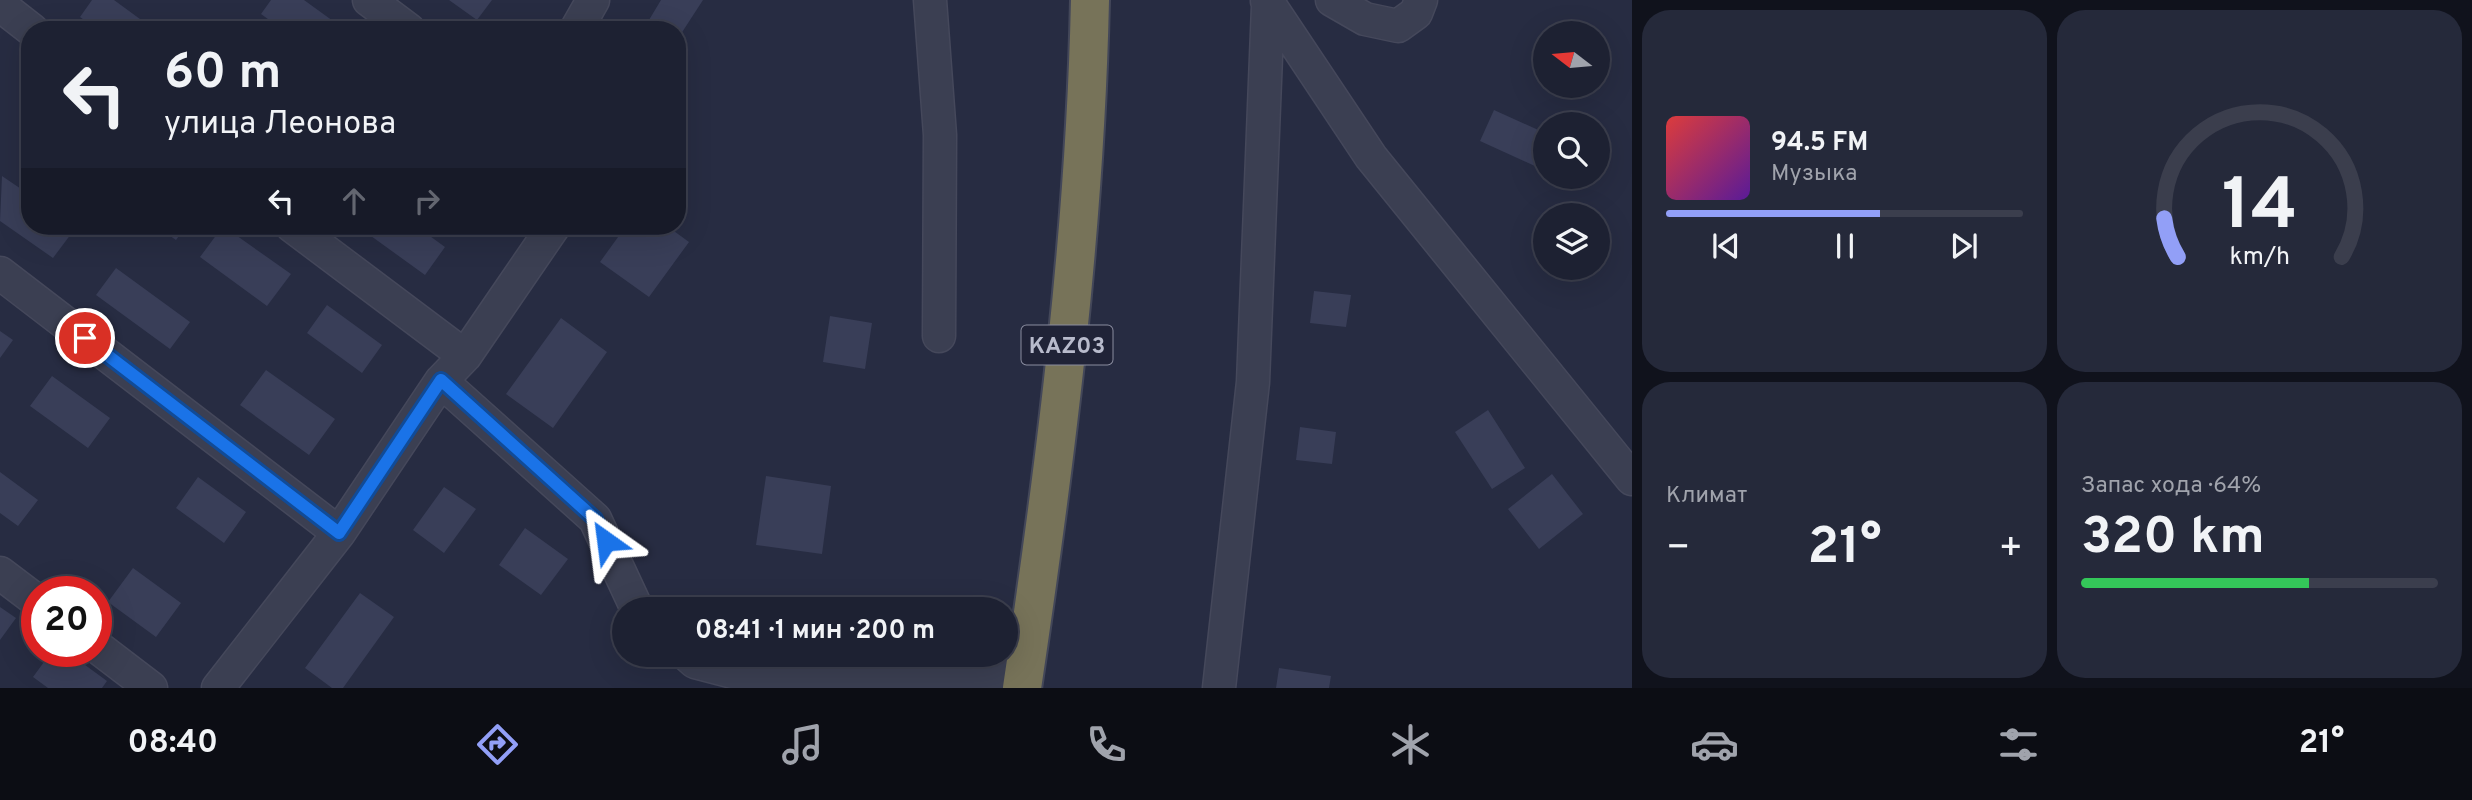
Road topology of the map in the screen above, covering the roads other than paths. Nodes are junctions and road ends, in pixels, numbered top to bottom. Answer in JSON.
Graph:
{"nodes":[{"id":1,"x":369,"y":0,"type":"edge"},
{"id":2,"x":593,"y":0,"type":"edge"},
{"id":3,"x":930,"y":0,"type":"edge"},
{"id":4,"x":1090,"y":0,"type":"edge"},
{"id":5,"x":1332,"y":0,"type":"edge"},
{"id":6,"x":1421,"y":0,"type":"edge"},
{"id":7,"x":1267,"y":3,"type":"edge"},
{"id":8,"x":0,"y":5,"type":"edge"},
{"id":9,"x":21,"y":21,"type":"edge"},
{"id":10,"x":397,"y":21,"type":"edge"},
{"id":11,"x":581,"y":21,"type":"edge"},
{"id":12,"x":304,"y":235,"type":"edge"},
{"id":13,"x":548,"y":235,"type":"edge"},
{"id":14,"x":0,"y":273,"type":"edge"},
{"id":15,"x":939,"y":336,"type":"dead end"},
{"id":16,"x":465,"y":356,"type":"junction"},
{"id":17,"x":441,"y":380,"type":"junction"},
{"id":18,"x":1632,"y":479,"type":"edge"},
{"id":19,"x":339,"y":533,"type":"junction"},
{"id":20,"x":0,"y":573,"type":"edge"},
{"id":21,"x":21,"y":589,"type":"edge"},
{"id":22,"x":631,"y":597,"type":"edge"},
{"id":23,"x":112,"y":658,"type":"edge"},
{"id":24,"x":714,"y":667,"type":"edge"},
{"id":25,"x":1023,"y":682,"type":"edge"},
{"id":26,"x":151,"y":688,"type":"edge"},
{"id":27,"x":218,"y":688,"type":"edge"},
{"id":28,"x":1219,"y":688,"type":"edge"}],
"edges":[{"from":1,"to":10,"type":"street"},
{"from":2,"to":11,"type":"street"},
{"from":3,"to":15,"type":"street"},
{"from":4,"to":25,"type":"highway","number":"KАZ03"},
{"from":5,"to":6,"type":"street"},
{"from":7,"to":18,"type":"street"},
{"from":7,"to":28,"type":"street"},
{"from":8,"to":9,"type":"street"},
{"from":12,"to":16,"type":"street"},
{"from":13,"to":16,"type":"street"},
{"from":14,"to":19,"type":"street"},
{"from":16,"to":17,"type":"street"},
{"from":17,"to":19,"type":"street"},
{"from":17,"to":22,"type":"street"},
{"from":19,"to":27,"type":"street"},
{"from":20,"to":21,"type":"street"},
{"from":23,"to":26,"type":"street"},
{"from":24,"to":25,"type":"street"}]}
